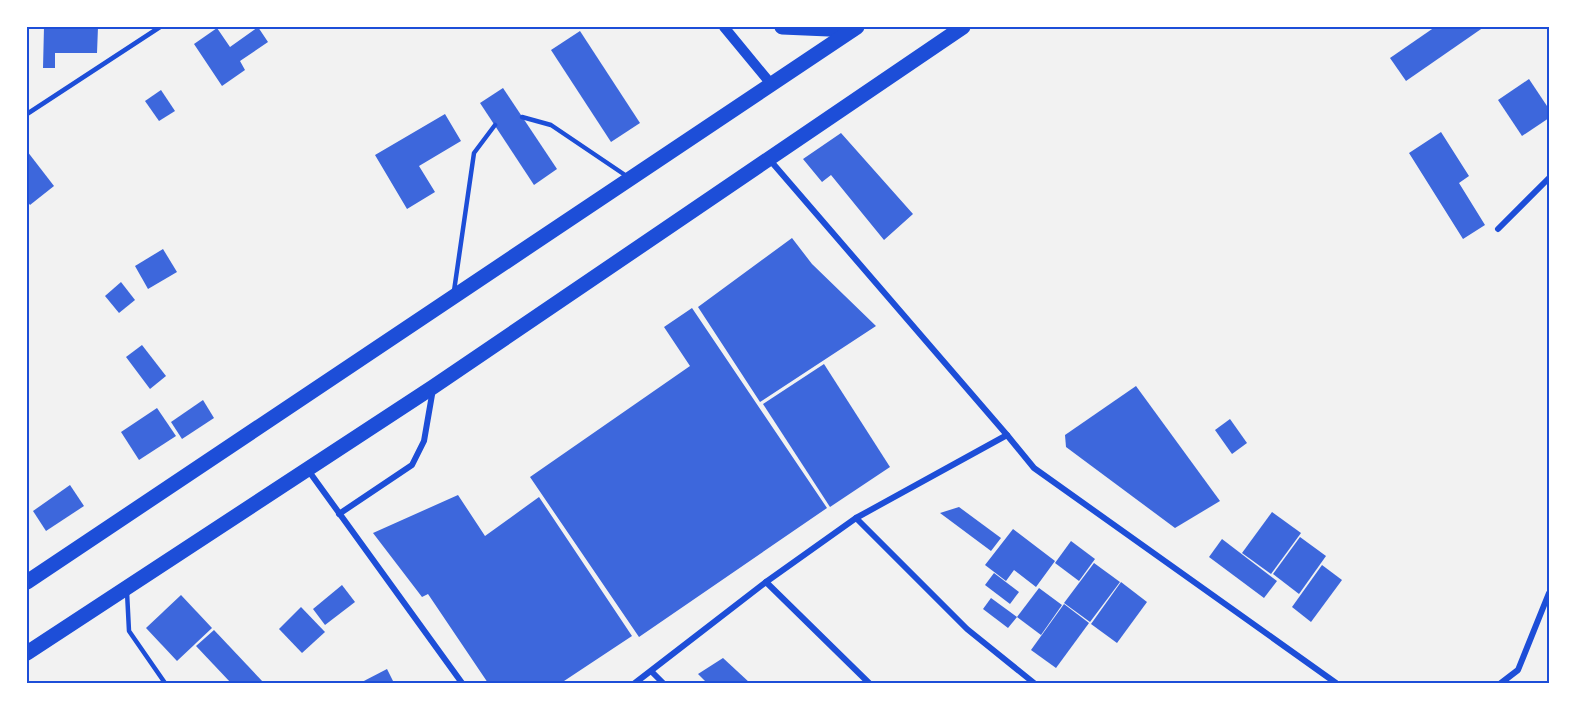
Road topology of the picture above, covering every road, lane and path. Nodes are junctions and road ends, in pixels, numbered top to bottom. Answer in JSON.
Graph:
{"nodes":[{"id":1,"x":160,"y":27,"type":"edge"},
{"id":2,"x":724,"y":27,"type":"edge"},
{"id":3,"x":782,"y":27,"type":"edge"},
{"id":4,"x":963,"y":27,"type":"edge"},
{"id":5,"x":854,"y":29,"type":"edge"},
{"id":6,"x":771,"y":84,"type":"junction"},
{"id":7,"x":27,"y":114,"type":"edge"},
{"id":8,"x":522,"y":117,"type":"dead end"},
{"id":9,"x":495,"y":125,"type":"dead end"},
{"id":10,"x":769,"y":159,"type":"junction"},
{"id":11,"x":630,"y":178,"type":"junction"},
{"id":12,"x":1549,"y":178,"type":"edge"},
{"id":13,"x":1498,"y":229,"type":"dead end"},
{"id":14,"x":453,"y":297,"type":"junction"},
{"id":15,"x":433,"y":387,"type":"junction"},
{"id":16,"x":1006,"y":435,"type":"junction"},
{"id":17,"x":308,"y":470,"type":"junction"},
{"id":18,"x":339,"y":514,"type":"junction"},
{"id":19,"x":856,"y":518,"type":"junction"},
{"id":20,"x":27,"y":582,"type":"edge"},
{"id":21,"x":766,"y":582,"type":"junction"},
{"id":22,"x":127,"y":586,"type":"junction"},
{"id":23,"x":1549,"y":593,"type":"edge"},
{"id":24,"x":27,"y":653,"type":"edge"},
{"id":25,"x":652,"y":672,"type":"junction"},
{"id":26,"x":164,"y":683,"type":"edge"},
{"id":27,"x":462,"y":683,"type":"edge"},
{"id":28,"x":635,"y":683,"type":"edge"},
{"id":29,"x":663,"y":683,"type":"edge"},
{"id":30,"x":869,"y":683,"type":"edge"},
{"id":31,"x":1034,"y":683,"type":"edge"},
{"id":32,"x":1336,"y":683,"type":"edge"},
{"id":33,"x":1502,"y":683,"type":"edge"}],
"edges":[{"from":1,"to":7,"type":"lane"},
{"from":2,"to":6,"type":"street"},
{"from":3,"to":5,"type":"main road"},
{"from":4,"to":10,"type":"main road"},
{"from":5,"to":6,"type":"main road"},
{"from":6,"to":11,"type":"main road"},
{"from":8,"to":11,"type":"lane"},
{"from":9,"to":14,"type":"lane"},
{"from":10,"to":15,"type":"main road"},
{"from":10,"to":16,"type":"street"},
{"from":11,"to":14,"type":"main road"},
{"from":12,"to":13,"type":"street"},
{"from":14,"to":20,"type":"main road"},
{"from":15,"to":17,"type":"main road"},
{"from":15,"to":18,"type":"street"},
{"from":16,"to":19,"type":"street"},
{"from":16,"to":32,"type":"street"},
{"from":17,"to":18,"type":"street"},
{"from":17,"to":22,"type":"main road"},
{"from":18,"to":27,"type":"street"},
{"from":19,"to":21,"type":"street"},
{"from":19,"to":31,"type":"street"},
{"from":21,"to":25,"type":"street"},
{"from":21,"to":30,"type":"street"},
{"from":22,"to":24,"type":"main road"},
{"from":22,"to":26,"type":"lane"},
{"from":23,"to":33,"type":"street"},
{"from":25,"to":28,"type":"street"},
{"from":25,"to":29,"type":"street"}]}
